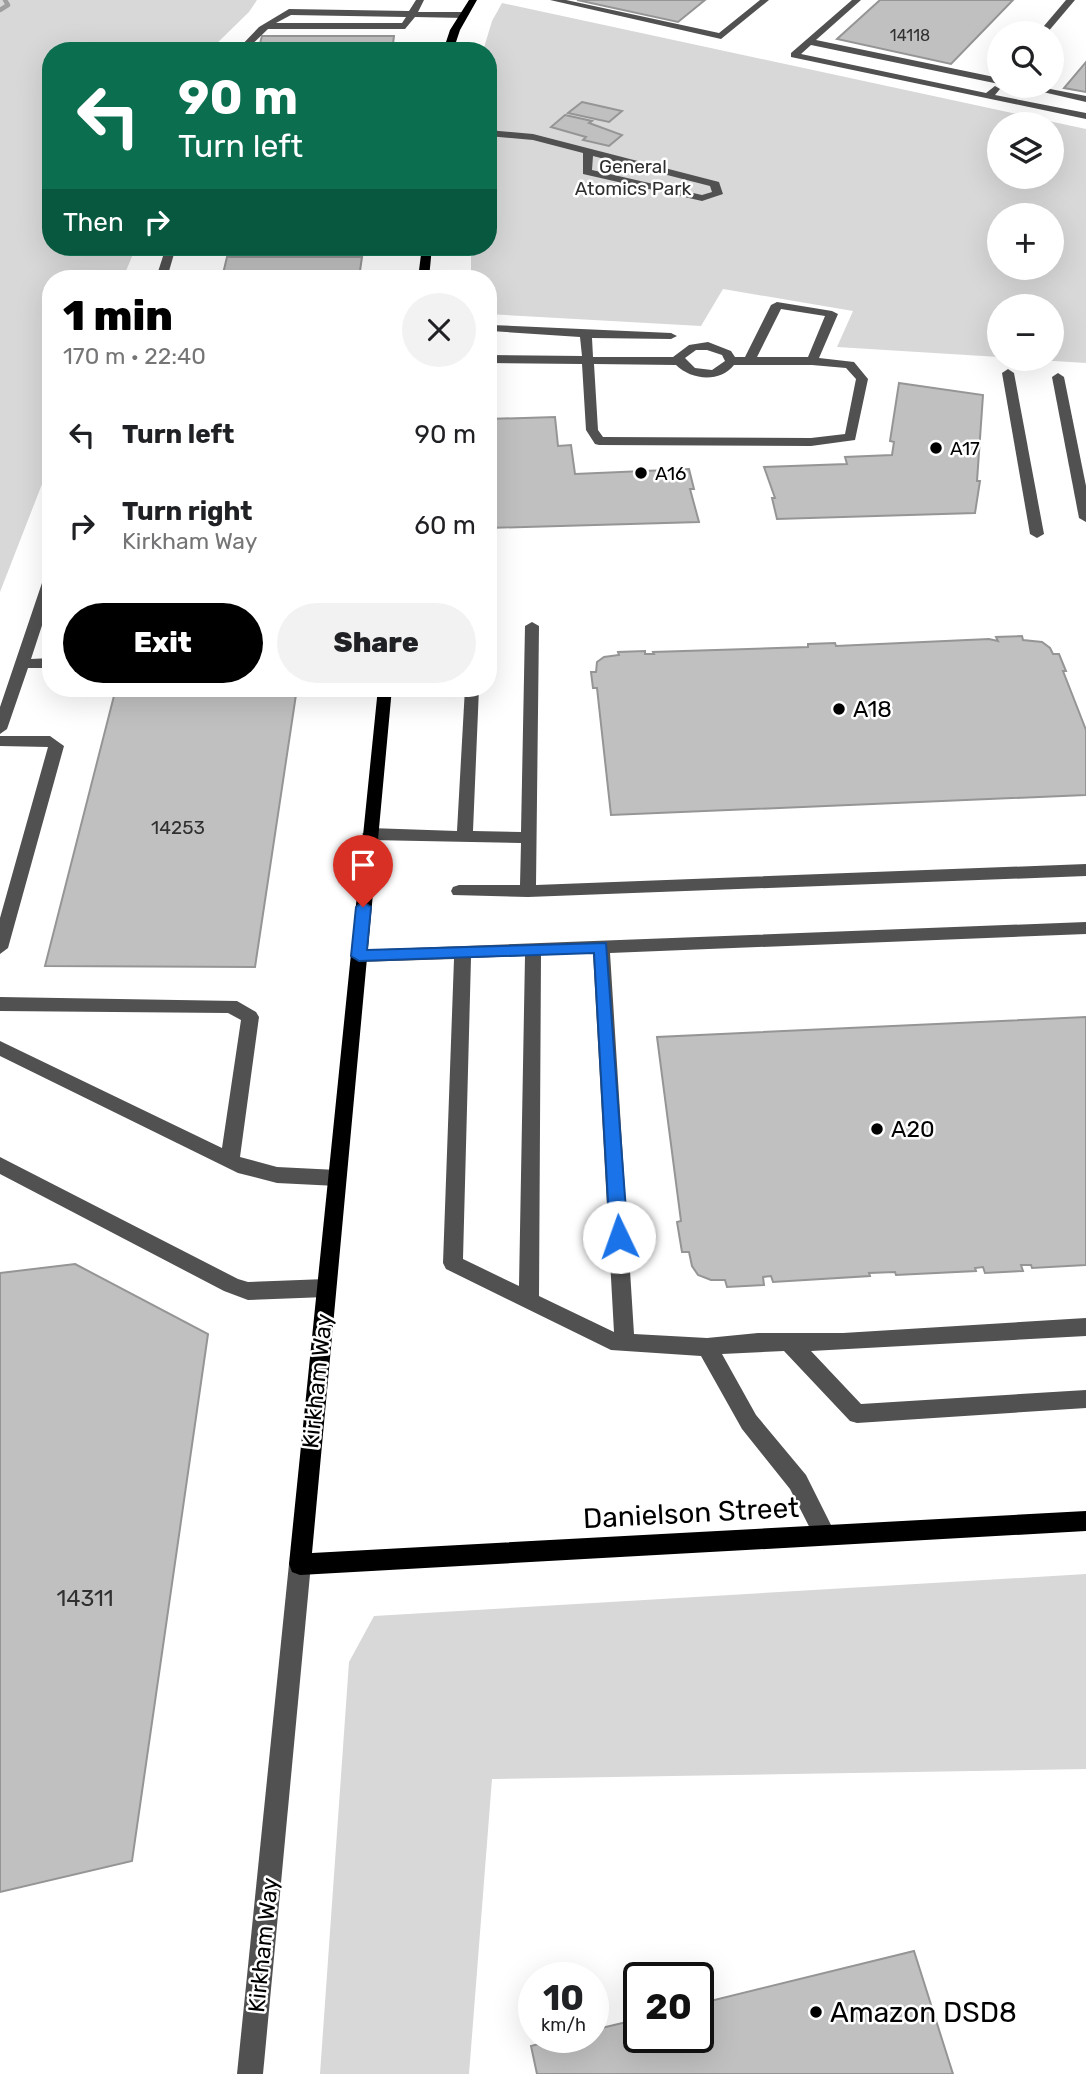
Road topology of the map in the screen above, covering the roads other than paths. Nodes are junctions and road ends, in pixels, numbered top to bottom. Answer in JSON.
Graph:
{"nodes":[{"id":1,"x":289,"y":0,"type":"edge"},
{"id":2,"x":420,"y":0,"type":"edge"},
{"id":3,"x":473,"y":0,"type":"edge"},
{"id":4,"x":554,"y":0,"type":"edge"},
{"id":5,"x":765,"y":0,"type":"edge"},
{"id":6,"x":857,"y":0,"type":"edge"},
{"id":7,"x":1071,"y":0,"type":"edge"},
{"id":8,"x":411,"y":13,"type":"junction"},
{"id":9,"x":464,"y":15,"type":"junction"},
{"id":10,"x":1053,"y":21,"type":"edge"},
{"id":11,"x":264,"y":26,"type":"junction"},
{"id":12,"x":247,"y":42,"type":"edge"},
{"id":13,"x":452,"y":42,"type":"edge"},
{"id":14,"x":810,"y":42,"type":"junction"},
{"id":15,"x":987,"y":79,"type":"edge"},
{"id":16,"x":1064,"y":95,"type":"edge"},
{"id":17,"x":987,"y":96,"type":"edge"},
{"id":18,"x":998,"y":98,"type":"edge"},
{"id":19,"x":1086,"y":99,"type":"edge"},
{"id":20,"x":1086,"y":116,"type":"edge"},
{"id":21,"x":497,"y":134,"type":"edge"},
{"id":22,"x":587,"y":151,"type":"junction"},
{"id":23,"x":587,"y":172,"type":"junction"},
{"id":24,"x":588,"y":186,"type":"dead end"},
{"id":25,"x":497,"y":328,"type":"edge"},
{"id":26,"x":586,"y":334,"type":"junction"},
{"id":27,"x":671,"y":336,"type":"dead end"},
{"id":28,"x":497,"y":359,"type":"edge"},
{"id":29,"x":586,"y":360,"type":"junction"},
{"id":30,"x":680,"y":361,"type":"junction"},
{"id":31,"x":731,"y":361,"type":"junction"},
{"id":32,"x":749,"y":361,"type":"junction"},
{"id":33,"x":813,"y":361,"type":"junction"},
{"id":34,"x":1008,"y":373,"type":"dead end"},
{"id":35,"x":1058,"y":377,"type":"dead end"},
{"id":36,"x":1086,"y":518,"type":"edge"},
{"id":37,"x":1037,"y":534,"type":"dead end"},
{"id":38,"x":42,"y":604,"type":"edge"},
{"id":39,"x":532,"y":626,"type":"dead end"},
{"id":40,"x":42,"y":663,"type":"edge"},
{"id":41,"x":22,"y":664,"type":"junction"},
{"id":42,"x":384,"y":697,"type":"edge"},
{"id":43,"x":471,"y":697,"type":"edge"},
{"id":44,"x":0,"y":729,"type":"edge"},
{"id":45,"x":0,"y":741,"type":"edge"},
{"id":46,"x":370,"y":834,"type":"junction"},
{"id":47,"x":465,"y":836,"type":"junction"},
{"id":48,"x":529,"y":838,"type":"junction"},
{"id":49,"x":1086,"y":870,"type":"edge"},
{"id":50,"x":459,"y":891,"type":"dead end"},
{"id":51,"x":528,"y":891,"type":"junction"},
{"id":52,"x":1086,"y":928,"type":"edge"},
{"id":53,"x":601,"y":947,"type":"junction"},
{"id":54,"x":0,"y":948,"type":"edge"},
{"id":55,"x":533,"y":949,"type":"junction"},
{"id":56,"x":463,"y":952,"type":"junction"},
{"id":57,"x":359,"y":956,"type":"junction"},
{"id":58,"x":0,"y":1004,"type":"edge"},
{"id":59,"x":0,"y":1048,"type":"edge"},
{"id":60,"x":230,"y":1160,"type":"junction"},
{"id":61,"x":0,"y":1165,"type":"edge"},
{"id":62,"x":337,"y":1178,"type":"junction"},
{"id":63,"x":326,"y":1288,"type":"junction"},
{"id":64,"x":529,"y":1301,"type":"junction"},
{"id":65,"x":1086,"y":1326,"type":"edge"},
{"id":66,"x":625,"y":1342,"type":"junction"},
{"id":67,"x":789,"y":1342,"type":"junction"},
{"id":68,"x":707,"y":1347,"type":"junction"},
{"id":69,"x":1086,"y":1399,"type":"edge"},
{"id":70,"x":1086,"y":1521,"type":"edge"},
{"id":71,"x":825,"y":1535,"type":"junction"},
{"id":72,"x":300,"y":1564,"type":"junction"},
{"id":73,"x":250,"y":2074,"type":"edge"}],
"edges":[{"from":1,"to":11,"type":"street"},
{"from":2,"to":8,"type":"street"},
{"from":3,"to":9,"type":"main road"},
{"from":4,"to":5,"type":"street"},
{"from":6,"to":14,"type":"street"},
{"from":7,"to":10,"type":"street"},
{"from":8,"to":9,"type":"street"},
{"from":8,"to":11,"type":"street"},
{"from":8,"to":11,"type":"street"},
{"from":9,"to":13,"type":"main road"},
{"from":11,"to":12,"type":"street"},
{"from":14,"to":15,"type":"street"},
{"from":14,"to":17,"type":"street"},
{"from":16,"to":19,"type":"street"},
{"from":18,"to":20,"type":"street"},
{"from":21,"to":22,"type":"street"},
{"from":22,"to":23,"type":"street"},
{"from":22,"to":23,"type":"street"},
{"from":23,"to":24,"type":"street"},
{"from":25,"to":26,"type":"street"},
{"from":26,"to":27,"type":"street"},
{"from":26,"to":29,"type":"street"},
{"from":28,"to":29,"type":"street"},
{"from":29,"to":30,"type":"street"},
{"from":29,"to":33,"type":"street"},
{"from":30,"to":31,"type":"street"},
{"from":30,"to":31,"type":"street"},
{"from":31,"to":32,"type":"street"},
{"from":32,"to":33,"type":"street"},
{"from":32,"to":33,"type":"street"},
{"from":34,"to":37,"type":"street"},
{"from":35,"to":36,"type":"street"},
{"from":38,"to":41,"type":"street"},
{"from":39,"to":48,"type":"street"},
{"from":40,"to":41,"type":"street"},
{"from":41,"to":44,"type":"street"},
{"from":42,"to":46,"type":"main road","name":"Kirkham Way"},
{"from":43,"to":47,"type":"street"},
{"from":45,"to":54,"type":"street"},
{"from":46,"to":47,"type":"street"},
{"from":46,"to":57,"type":"main road","name":"Kirkham Way"},
{"from":47,"to":48,"type":"street"},
{"from":48,"to":51,"type":"street"},
{"from":49,"to":51,"type":"street"},
{"from":50,"to":51,"type":"street"},
{"from":52,"to":53,"type":"street"},
{"from":53,"to":55,"type":"street"},
{"from":53,"to":66,"type":"street"},
{"from":55,"to":56,"type":"street"},
{"from":55,"to":64,"type":"street"},
{"from":56,"to":57,"type":"street"},
{"from":56,"to":64,"type":"street"},
{"from":57,"to":62,"type":"main road","name":"Kirkham Way"},
{"from":58,"to":60,"type":"street"},
{"from":59,"to":60,"type":"street"},
{"from":60,"to":62,"type":"street"},
{"from":61,"to":63,"type":"street"},
{"from":62,"to":63,"type":"main road","name":"Kirkham Way"},
{"from":63,"to":72,"type":"main road","name":"Kirkham Way"},
{"from":64,"to":66,"type":"street"},
{"from":65,"to":67,"type":"street"},
{"from":66,"to":68,"type":"street"},
{"from":67,"to":68,"type":"street"},
{"from":67,"to":69,"type":"street"},
{"from":68,"to":71,"type":"street"},
{"from":70,"to":71,"type":"main road","name":"Danielson Street"},
{"from":71,"to":72,"type":"main road","name":"Danielson Street"},
{"from":72,"to":73,"type":"street","name":"Kirkham Way"}]}
